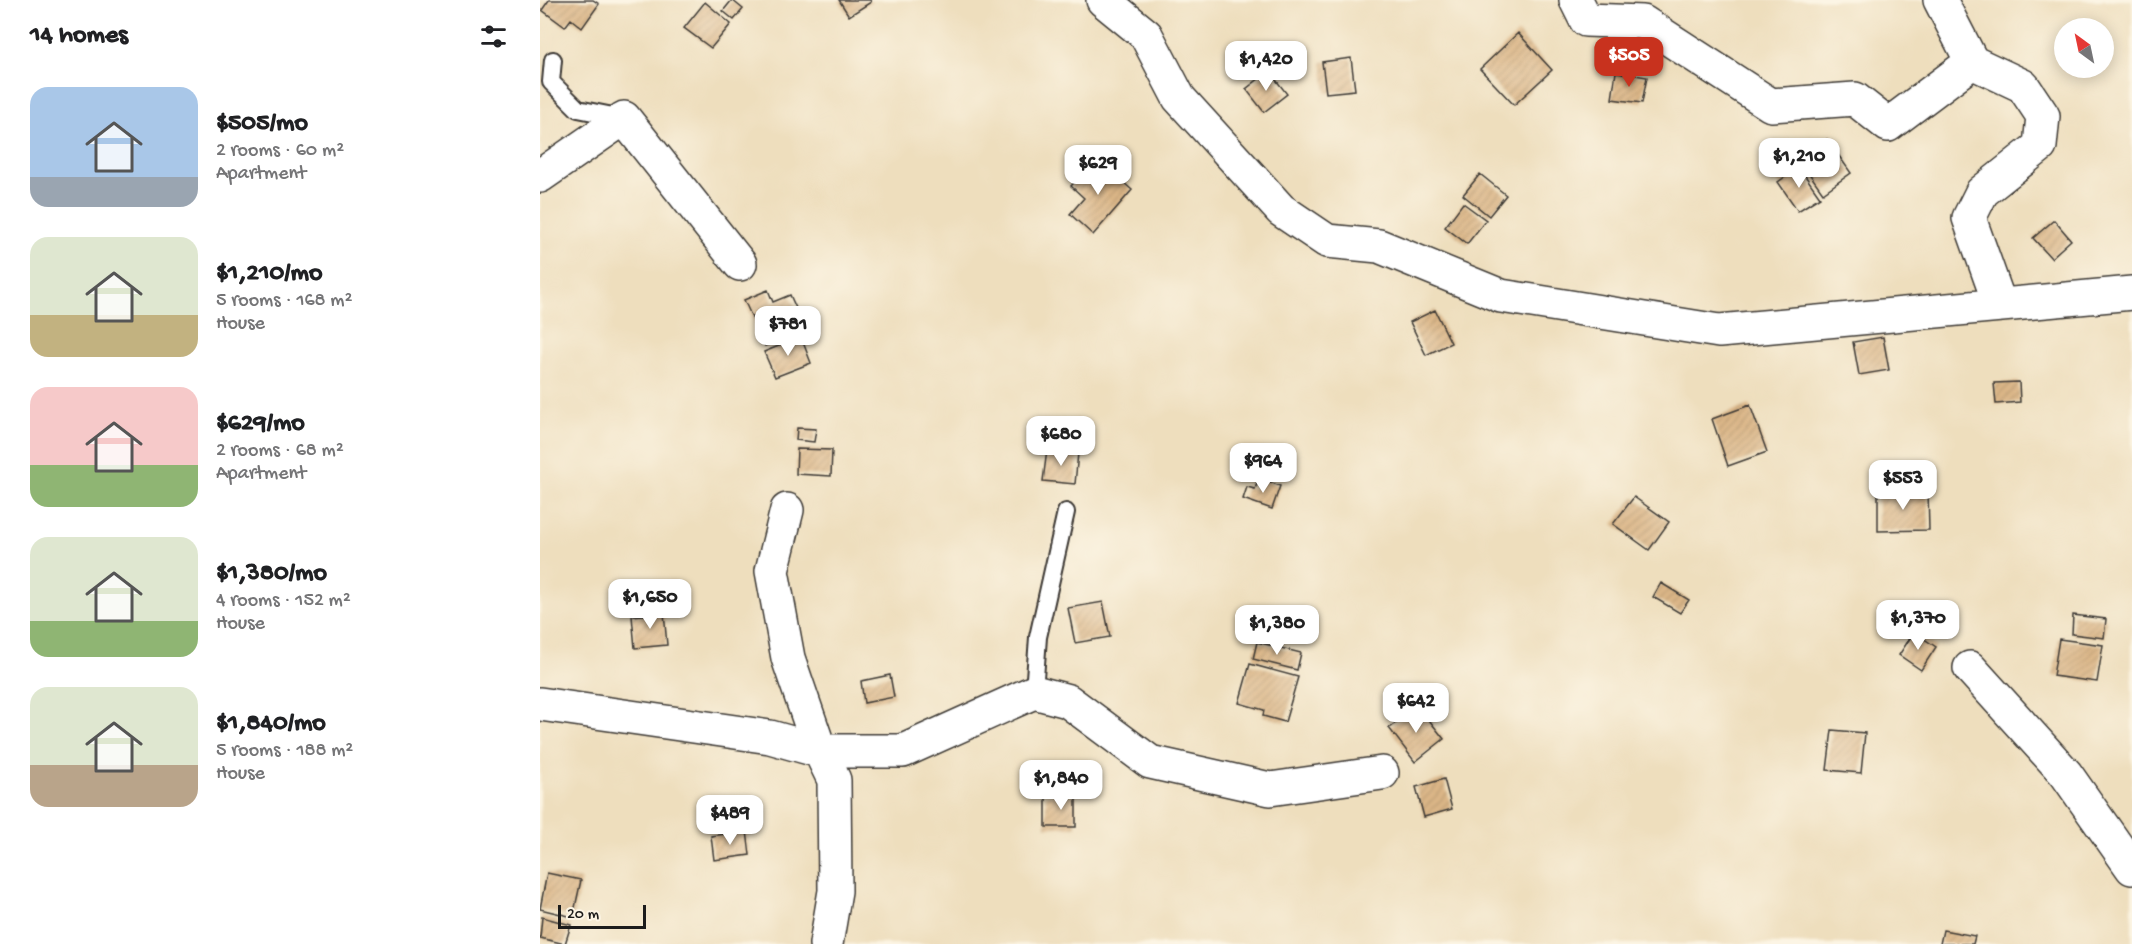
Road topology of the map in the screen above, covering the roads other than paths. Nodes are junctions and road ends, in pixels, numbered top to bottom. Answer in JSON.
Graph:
{"nodes":[{"id":1,"x":1103,"y":0,"type":"edge"},
{"id":2,"x":1576,"y":0,"type":"edge"},
{"id":3,"x":1942,"y":1,"type":"edge"},
{"id":4,"x":553,"y":60,"type":"dead end"},
{"id":5,"x":1972,"y":62,"type":"junction"},
{"id":6,"x":624,"y":118,"type":"junction"},
{"id":7,"x":540,"y":176,"type":"edge"},
{"id":8,"x":740,"y":264,"type":"dead end"},
{"id":9,"x":2132,"y":293,"type":"edge"},
{"id":10,"x":2000,"y":305,"type":"junction"},
{"id":11,"x":787,"y":510,"type":"dead end"},
{"id":12,"x":1066,"y":512,"type":"dead end"},
{"id":13,"x":1970,"y":668,"type":"dead end"},
{"id":14,"x":1034,"y":692,"type":"junction"},
{"id":15,"x":540,"y":704,"type":"edge"},
{"id":16,"x":820,"y":751,"type":"junction"},
{"id":17,"x":1382,"y":773,"type":"dead end"},
{"id":18,"x":2132,"y":868,"type":"edge"},
{"id":19,"x":826,"y":944,"type":"edge"}],
"edges":[{"from":1,"to":10,"type":"street"},
{"from":2,"to":5,"type":"street"},
{"from":3,"to":5,"type":"street"},
{"from":4,"to":6,"type":"lane"},
{"from":5,"to":10,"type":"street"},
{"from":6,"to":7,"type":"street"},
{"from":6,"to":8,"type":"street"},
{"from":9,"to":10,"type":"street"},
{"from":11,"to":16,"type":"street"},
{"from":12,"to":14,"type":"lane"},
{"from":13,"to":18,"type":"street"},
{"from":14,"to":16,"type":"street"},
{"from":14,"to":17,"type":"street"},
{"from":15,"to":16,"type":"street"},
{"from":16,"to":19,"type":"street"}]}
